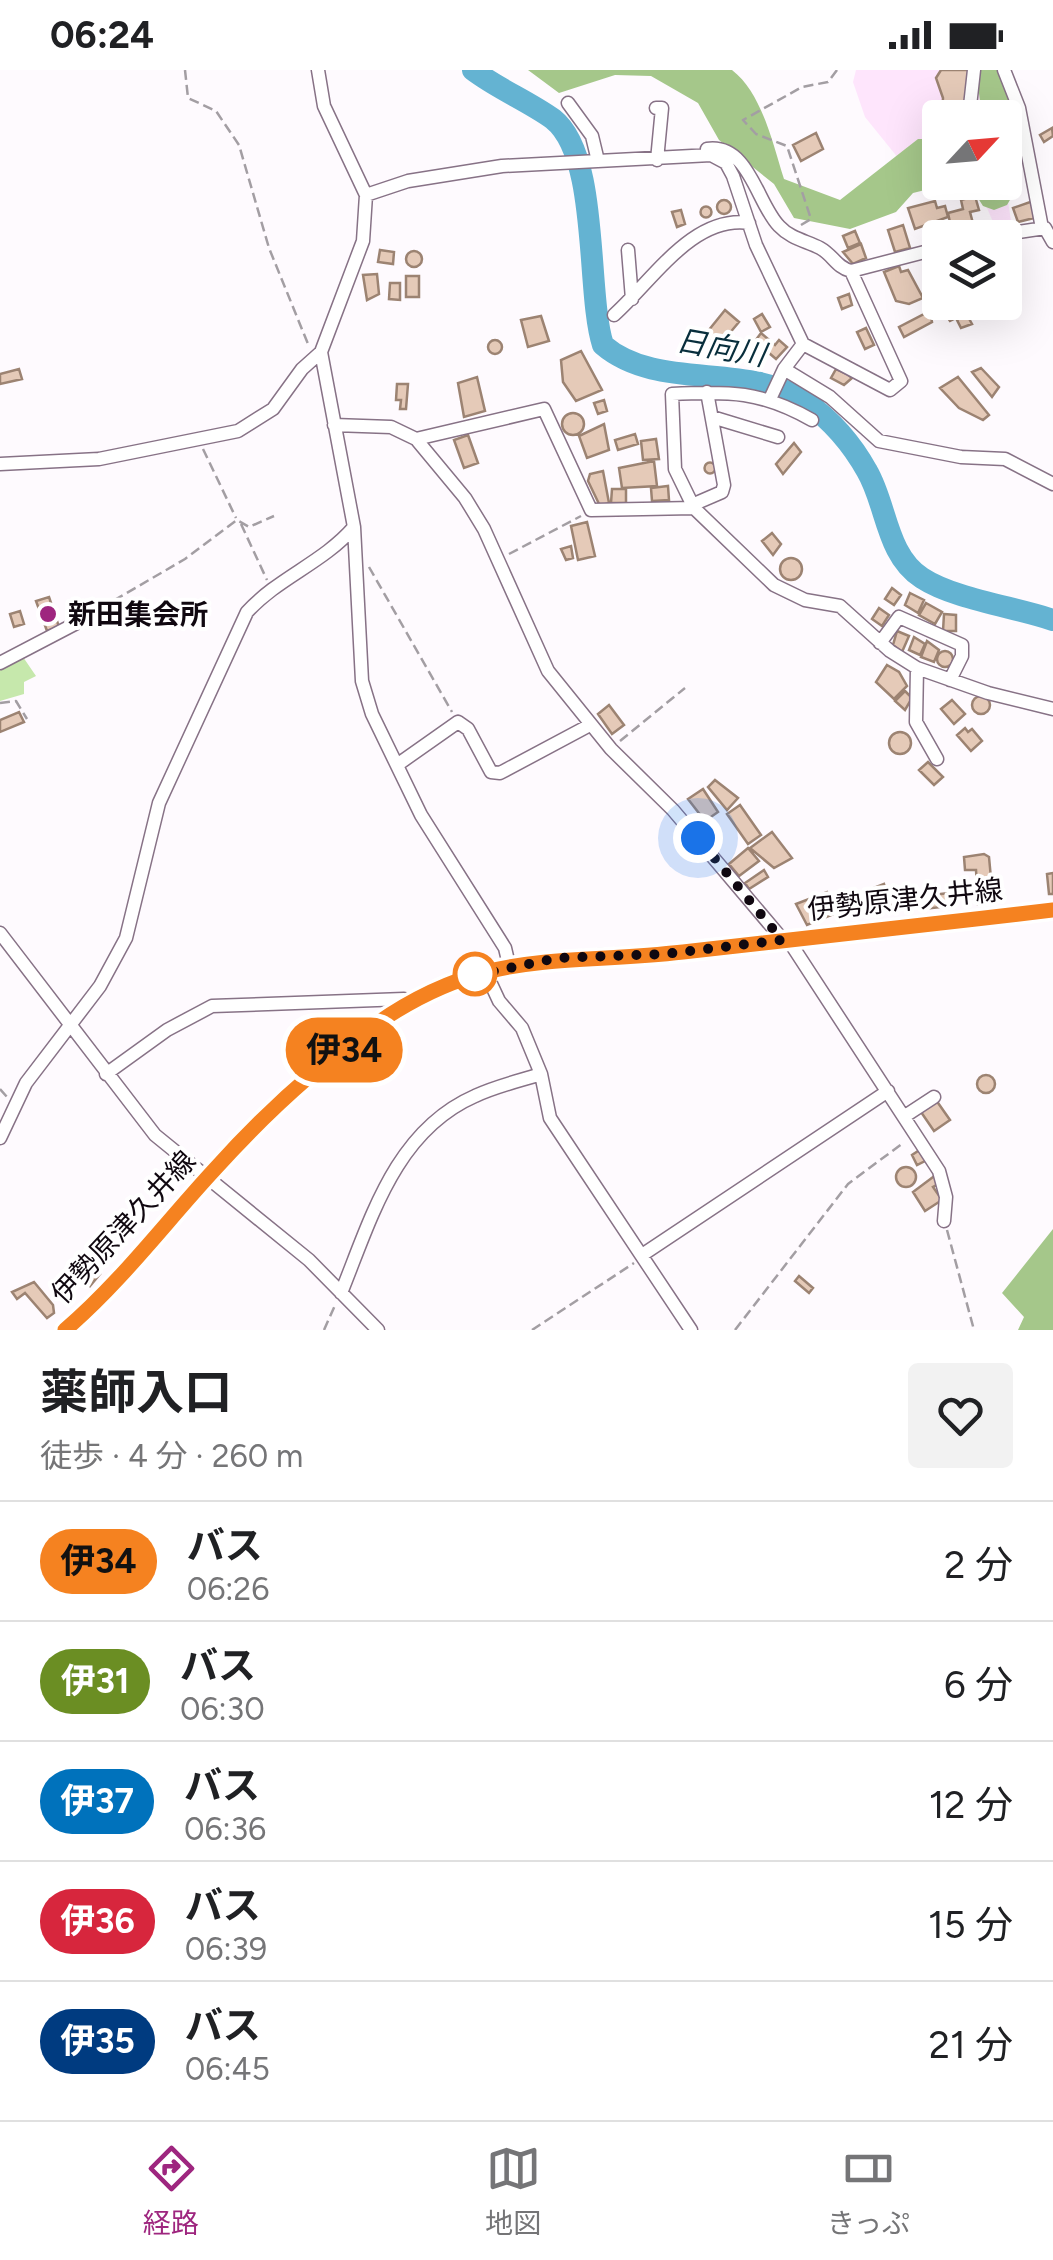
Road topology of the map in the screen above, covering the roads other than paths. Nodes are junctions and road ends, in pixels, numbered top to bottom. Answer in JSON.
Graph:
{"nodes":[{"id":1,"x":318,"y":70,"type":"edge"},
{"id":2,"x":974,"y":70,"type":"edge"},
{"id":3,"x":1004,"y":70,"type":"edge"},
{"id":4,"x":971,"y":100,"type":"edge"},
{"id":5,"x":574,"y":107,"type":"dead end"},
{"id":6,"x":656,"y":108,"type":"dead end"},
{"id":7,"x":701,"y":154,"type":"junction"},
{"id":8,"x":657,"y":160,"type":"junction"},
{"id":9,"x":591,"y":161,"type":"junction"},
{"id":10,"x":366,"y":195,"type":"junction"},
{"id":11,"x":749,"y":223,"type":"junction"},
{"id":12,"x":1047,"y":228,"type":"edge"},
{"id":13,"x":1022,"y":232,"type":"edge"},
{"id":14,"x":1053,"y":242,"type":"edge"},
{"id":15,"x":628,"y":250,"type":"dead end"},
{"id":16,"x":922,"y":253,"type":"edge"},
{"id":17,"x":851,"y":271,"type":"junction"},
{"id":18,"x":632,"y":299,"type":"junction"},
{"id":19,"x":614,"y":315,"type":"dead end"},
{"id":20,"x":803,"y":344,"type":"junction"},
{"id":21,"x":317,"y":354,"type":"junction"},
{"id":22,"x":783,"y":371,"type":"junction"},
{"id":23,"x":707,"y":392,"type":"junction"},
{"id":24,"x":771,"y":397,"type":"junction"},
{"id":25,"x":557,"y":400,"type":"dead end"},
{"id":26,"x":544,"y":409,"type":"junction"},
{"id":27,"x":712,"y":417,"type":"junction"},
{"id":28,"x":812,"y":420,"type":"dead end"},
{"id":29,"x":334,"y":424,"type":"junction"},
{"id":30,"x":778,"y":437,"type":"dead end"},
{"id":31,"x":416,"y":439,"type":"junction"},
{"id":32,"x":0,"y":464,"type":"edge"},
{"id":33,"x":1053,"y":484,"type":"edge"},
{"id":34,"x":693,"y":506,"type":"junction"},
{"id":35,"x":354,"y":534,"type":"junction"},
{"id":36,"x":90,"y":616,"type":"road end"},
{"id":37,"x":880,"y":643,"type":"junction"},
{"id":38,"x":0,"y":663,"type":"edge"},
{"id":39,"x":917,"y":668,"type":"junction"},
{"id":40,"x":950,"y":680,"type":"junction"},
{"id":41,"x":1053,"y":709,"type":"edge"},
{"id":42,"x":590,"y":725,"type":"junction"},
{"id":43,"x":937,"y":759,"type":"dead end"},
{"id":44,"x":397,"y":765,"type":"junction"},
{"id":45,"x":1053,"y":910,"type":"edge"},
{"id":46,"x":0,"y":933,"type":"edge"},
{"id":47,"x":782,"y":940,"type":"junction"},
{"id":48,"x":510,"y":965,"type":"junction"},
{"id":49,"x":485,"y":971,"type":"junction"},
{"id":50,"x":409,"y":1004,"type":"junction"},
{"id":51,"x":69,"y":1026,"type":"junction"},
{"id":52,"x":106,"y":1074,"type":"junction"},
{"id":53,"x":541,"y":1074,"type":"junction"},
{"id":54,"x":888,"y":1091,"type":"junction"},
{"id":55,"x":934,"y":1096,"type":"dead end"},
{"id":56,"x":905,"y":1116,"type":"junction"},
{"id":57,"x":0,"y":1138,"type":"edge"},
{"id":58,"x":206,"y":1179,"type":"junction"},
{"id":59,"x":944,"y":1221,"type":"road end"},
{"id":60,"x":642,"y":1255,"type":"junction"},
{"id":61,"x":340,"y":1293,"type":"junction"},
{"id":62,"x":65,"y":1330,"type":"edge"},
{"id":63,"x":378,"y":1330,"type":"edge"},
{"id":64,"x":692,"y":1330,"type":"edge"}],
"edges":[{"from":1,"to":10,"type":"street"},
{"from":2,"to":4,"type":"street"},
{"from":3,"to":12,"type":"street"},
{"from":5,"to":9,"type":"street"},
{"from":6,"to":8,"type":"street"},
{"from":7,"to":8,"type":"street"},
{"from":7,"to":11,"type":"street"},
{"from":7,"to":17,"type":"street"},
{"from":8,"to":9,"type":"street"},
{"from":9,"to":10,"type":"street"},
{"from":10,"to":21,"type":"street"},
{"from":11,"to":18,"type":"street"},
{"from":11,"to":20,"type":"street"},
{"from":12,"to":13,"type":"street"},
{"from":12,"to":14,"type":"street"},
{"from":15,"to":18,"type":"street"},
{"from":16,"to":17,"type":"street"},
{"from":17,"to":20,"type":"street"},
{"from":18,"to":19,"type":"street"},
{"from":20,"to":22,"type":"street"},
{"from":21,"to":29,"type":"street"},
{"from":21,"to":32,"type":"street"},
{"from":22,"to":24,"type":"street"},
{"from":22,"to":33,"type":"street"},
{"from":23,"to":24,"type":"street"},
{"from":23,"to":27,"type":"street"},
{"from":23,"to":34,"type":"street"},
{"from":24,"to":28,"type":"street"},
{"from":25,"to":26,"type":"street"},
{"from":26,"to":31,"type":"street"},
{"from":26,"to":34,"type":"street"},
{"from":27,"to":30,"type":"street"},
{"from":27,"to":34,"type":"street"},
{"from":29,"to":31,"type":"street"},
{"from":29,"to":35,"type":"street"},
{"from":31,"to":42,"type":"street"},
{"from":34,"to":37,"type":"street"},
{"from":35,"to":44,"type":"street"},
{"from":35,"to":51,"type":"street"},
{"from":36,"to":38,"type":"street"},
{"from":37,"to":39,"type":"street"},
{"from":37,"to":40,"type":"street"},
{"from":39,"to":40,"type":"street"},
{"from":39,"to":43,"type":"street"},
{"from":40,"to":41,"type":"street"},
{"from":42,"to":44,"type":"street"},
{"from":42,"to":47,"type":"street"},
{"from":44,"to":48,"type":"street"},
{"from":45,"to":47,"type":"main road","name":"伊勢原津久井線"},
{"from":46,"to":51,"type":"street"},
{"from":47,"to":48,"type":"main road","name":"伊勢原津久井線"},
{"from":47,"to":54,"type":"street"},
{"from":48,"to":49,"type":"main road","name":"伊勢原津久井線"},
{"from":49,"to":50,"type":"main road","name":"伊勢原津久井線"},
{"from":49,"to":53,"type":"street"},
{"from":50,"to":52,"type":"street"},
{"from":50,"to":58,"type":"main road","name":"伊勢原津久井線"},
{"from":51,"to":52,"type":"street"},
{"from":51,"to":57,"type":"street"},
{"from":52,"to":58,"type":"street"},
{"from":53,"to":60,"type":"street"},
{"from":53,"to":61,"type":"street"},
{"from":54,"to":56,"type":"street"},
{"from":54,"to":60,"type":"street"},
{"from":55,"to":56,"type":"street"},
{"from":56,"to":59,"type":"street"},
{"from":58,"to":61,"type":"street"},
{"from":58,"to":62,"type":"main road","name":"伊勢原津久井線"},
{"from":60,"to":64,"type":"street"},
{"from":61,"to":63,"type":"street"}]}
